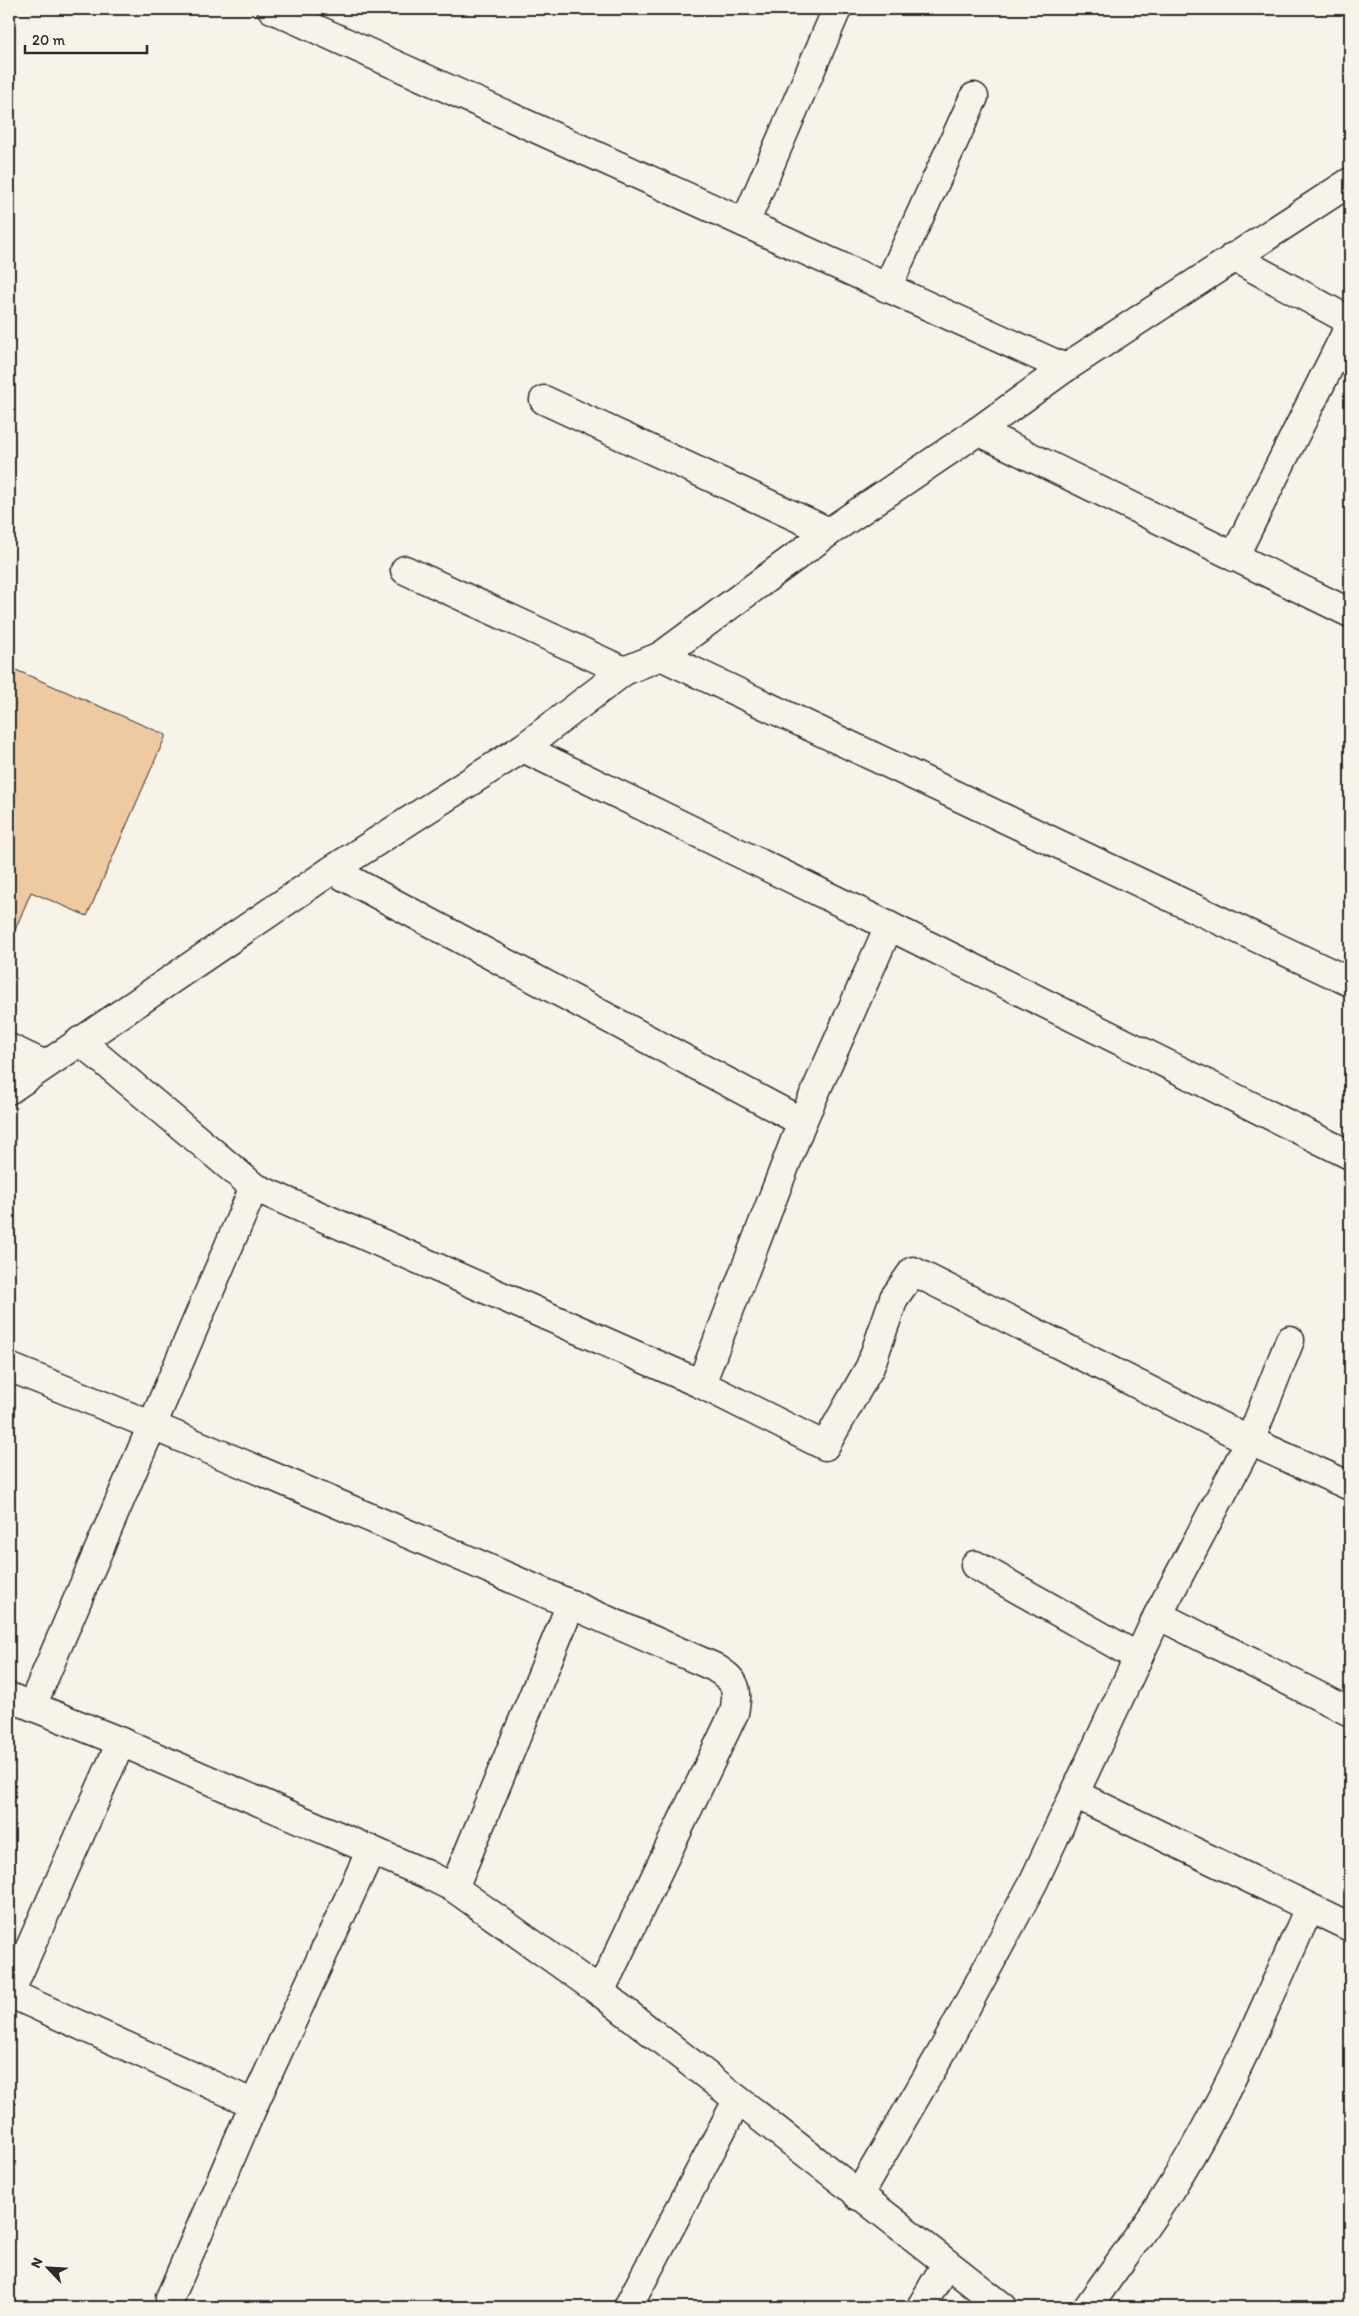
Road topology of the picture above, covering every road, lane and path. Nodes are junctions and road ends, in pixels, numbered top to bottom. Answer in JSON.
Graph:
{"nodes":[{"id":1,"x":272,"y":9,"type":"edge"},
{"id":2,"x":837,"y":9,"type":"edge"},
{"id":3,"x":974,"y":97,"type":"dead end"},
{"id":4,"x":1350,"y":182,"type":"edge"},
{"id":5,"x":745,"y":223,"type":"junction"},
{"id":6,"x":1233,"y":257,"type":"junction"},
{"id":7,"x":887,"y":288,"type":"junction"},
{"id":8,"x":1350,"y":323,"type":"edge"},
{"id":9,"x":1064,"y":368,"type":"junction"},
{"id":10,"x":544,"y":400,"type":"dead end"},
{"id":11,"x":978,"y":431,"type":"junction"},
{"id":12,"x":829,"y":532,"type":"junction"},
{"id":13,"x":1234,"y":557,"type":"junction"},
{"id":14,"x":404,"y":570,"type":"dead end"},
{"id":15,"x":1350,"y":613,"type":"edge"},
{"id":16,"x":660,"y":656,"type":"junction"},
{"id":17,"x":624,"y":672,"type":"junction"},
{"id":18,"x":523,"y":748,"type":"junction"},
{"id":19,"x":332,"y":870,"type":"junction"},
{"id":20,"x":889,"y":926,"type":"junction"},
{"id":21,"x":1350,"y":982,"type":"edge"},
{"id":22,"x":80,"y":1041,"type":"junction"},
{"id":23,"x":9,"y":1048,"type":"edge"},
{"id":24,"x":46,"y":1065,"type":"junction"},
{"id":25,"x":9,"y":1090,"type":"edge"},
{"id":26,"x":802,"y":1122,"type":"junction"},
{"id":27,"x":1350,"y":1155,"type":"edge"},
{"id":28,"x":254,"y":1187,"type":"junction"},
{"id":29,"x":1290,"y":1340,"type":"dead end"},
{"id":30,"x":9,"y":1367,"type":"edge"},
{"id":31,"x":701,"y":1384,"type":"junction"},
{"id":32,"x":150,"y":1424,"type":"junction"},
{"id":33,"x":1250,"y":1441,"type":"junction"},
{"id":34,"x":1350,"y":1486,"type":"edge"},
{"id":35,"x":975,"y":1565,"type":"dead end"},
{"id":36,"x":571,"y":1604,"type":"junction"},
{"id":37,"x":1158,"y":1615,"type":"junction"},
{"id":38,"x":1138,"y":1656,"type":"junction"},
{"id":39,"x":20,"y":1702,"type":"edge"},
{"id":40,"x":1350,"y":1712,"type":"edge"},
{"id":41,"x":121,"y":1742,"type":"junction"},
{"id":42,"x":1075,"y":1794,"type":"junction"},
{"id":43,"x":370,"y":1850,"type":"junction"},
{"id":44,"x":454,"y":1888,"type":"junction"},
{"id":45,"x":1309,"y":1908,"type":"junction"},
{"id":46,"x":1350,"y":1927,"type":"edge"},
{"id":47,"x":600,"y":1992,"type":"junction"},
{"id":48,"x":9,"y":1993,"type":"edge"},
{"id":49,"x":737,"y":2101,"type":"junction"},
{"id":50,"x":254,"y":2104,"type":"junction"},
{"id":51,"x":858,"y":2196,"type":"junction"},
{"id":52,"x":946,"y":2264,"type":"junction"},
{"id":53,"x":170,"y":2298,"type":"dead end"},
{"id":54,"x":628,"y":2307,"type":"edge"},
{"id":55,"x":921,"y":2307,"type":"edge"},
{"id":56,"x":1003,"y":2307,"type":"edge"},
{"id":57,"x":1088,"y":2307,"type":"edge"}],
"edges":[{"from":1,"to":5,"type":"street"},
{"from":2,"to":5,"type":"street"},
{"from":3,"to":7,"type":"street"},
{"from":4,"to":6,"type":"street"},
{"from":5,"to":7,"type":"street"},
{"from":6,"to":8,"type":"street"},
{"from":6,"to":9,"type":"street"},
{"from":7,"to":9,"type":"street"},
{"from":8,"to":13,"type":"street"},
{"from":9,"to":11,"type":"street"},
{"from":10,"to":12,"type":"street"},
{"from":11,"to":12,"type":"street"},
{"from":11,"to":13,"type":"street"},
{"from":12,"to":16,"type":"street"},
{"from":13,"to":15,"type":"street"},
{"from":14,"to":17,"type":"street"},
{"from":16,"to":17,"type":"street"},
{"from":16,"to":21,"type":"street"},
{"from":17,"to":18,"type":"street"},
{"from":18,"to":19,"type":"street"},
{"from":18,"to":20,"type":"street"},
{"from":19,"to":22,"type":"street"},
{"from":19,"to":26,"type":"street"},
{"from":20,"to":26,"type":"street"},
{"from":20,"to":27,"type":"street"},
{"from":22,"to":24,"type":"street"},
{"from":22,"to":28,"type":"street"},
{"from":23,"to":24,"type":"street"},
{"from":24,"to":25,"type":"street"},
{"from":26,"to":31,"type":"street"},
{"from":28,"to":31,"type":"street"},
{"from":28,"to":32,"type":"street"},
{"from":29,"to":33,"type":"street"},
{"from":30,"to":32,"type":"street"},
{"from":31,"to":33,"type":"street"},
{"from":32,"to":36,"type":"street"},
{"from":32,"to":39,"type":"street"},
{"from":33,"to":34,"type":"street"},
{"from":33,"to":37,"type":"street"},
{"from":35,"to":38,"type":"street"},
{"from":36,"to":44,"type":"street"},
{"from":36,"to":47,"type":"street"},
{"from":37,"to":38,"type":"street"},
{"from":37,"to":40,"type":"street"},
{"from":38,"to":42,"type":"street"},
{"from":39,"to":41,"type":"street"},
{"from":41,"to":43,"type":"street"},
{"from":41,"to":48,"type":"street"},
{"from":42,"to":45,"type":"street"},
{"from":42,"to":51,"type":"street"},
{"from":43,"to":44,"type":"street"},
{"from":43,"to":50,"type":"street"},
{"from":44,"to":47,"type":"street"},
{"from":45,"to":46,"type":"street"},
{"from":45,"to":57,"type":"street"},
{"from":47,"to":49,"type":"street"},
{"from":48,"to":50,"type":"street"},
{"from":49,"to":51,"type":"street"},
{"from":49,"to":54,"type":"street"},
{"from":50,"to":53,"type":"street"},
{"from":51,"to":52,"type":"street"},
{"from":52,"to":55,"type":"street"},
{"from":52,"to":56,"type":"street"}]}
